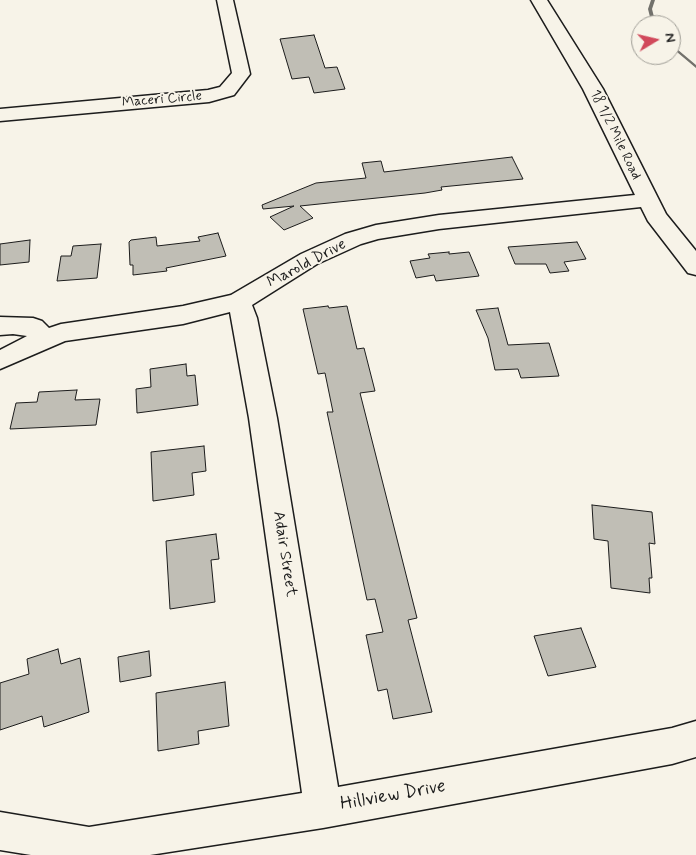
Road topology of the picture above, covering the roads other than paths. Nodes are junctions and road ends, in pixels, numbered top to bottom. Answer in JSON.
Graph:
{"nodes":[{"id":1,"x":225,"y":0,"type":"edge"},
{"id":2,"x":540,"y":0,"type":"edge"},
{"id":3,"x":0,"y":115,"type":"edge"},
{"id":4,"x":647,"y":200,"type":"junction"},
{"id":5,"x":696,"y":267,"type":"edge"},
{"id":6,"x":238,"y":302,"type":"junction"},
{"id":7,"x":0,"y":326,"type":"edge"},
{"id":8,"x":33,"y":336,"type":"junction"},
{"id":9,"x":0,"y":360,"type":"edge"},
{"id":10,"x":696,"y":739,"type":"edge"},
{"id":11,"x":324,"y":808,"type":"junction"},
{"id":12,"x":0,"y":831,"type":"edge"},
{"id":13,"x":62,"y":848,"type":"edge"}],
"edges":[{"from":1,"to":3,"type":"street","name":"Maceri Circle"},
{"from":2,"to":4,"type":"street","name":"18 1/2 Mile Road"},
{"from":4,"to":5,"type":"street","name":"18 1/2 Mile Road"},
{"from":4,"to":6,"type":"street","name":"Marold Drive"},
{"from":6,"to":8,"type":"street","name":"Marold Drive"},
{"from":6,"to":11,"type":"street","name":"Adair Street"},
{"from":7,"to":8,"type":"street","name":"Marold Drive"},
{"from":8,"to":9,"type":"street","name":"Marold Drive"},
{"from":10,"to":11,"type":"street","name":"Hillview Drive"},
{"from":11,"to":13,"type":"street","name":"Hillview Drive"},
{"from":12,"to":13,"type":"street","name":"Hillview Drive"}]}
